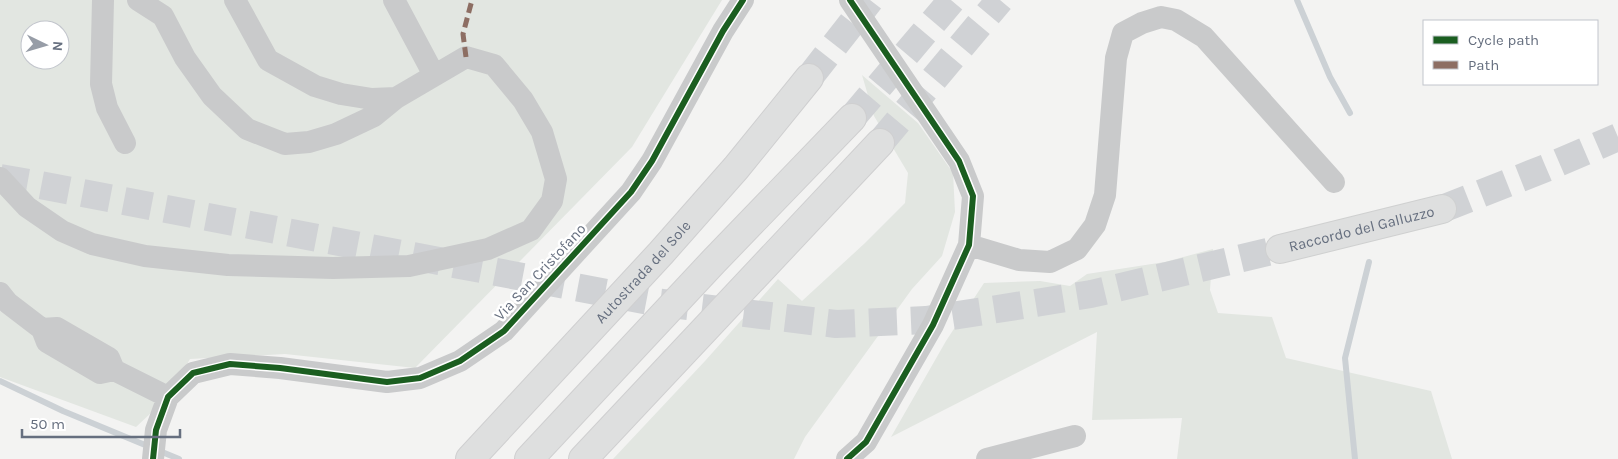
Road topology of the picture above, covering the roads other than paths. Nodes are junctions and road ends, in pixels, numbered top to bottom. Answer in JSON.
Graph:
{"nodes":[{"id":1,"x":103,"y":0,"type":"edge"},
{"id":2,"x":138,"y":0,"type":"edge"},
{"id":3,"x":235,"y":0,"type":"edge"},
{"id":4,"x":394,"y":0,"type":"edge"},
{"id":5,"x":743,"y":0,"type":"edge"},
{"id":6,"x":850,"y":0,"type":"edge"},
{"id":7,"x":434,"y":75,"type":"junction"},
{"id":8,"x":810,"y":78,"type":"tunnel mouth"},
{"id":9,"x":396,"y":98,"type":"junction"},
{"id":10,"x":852,"y":118,"type":"tunnel mouth"},
{"id":11,"x":125,"y":143,"type":"dead end"},
{"id":12,"x":880,"y":143,"type":"tunnel mouth"},
{"id":13,"x":0,"y":178,"type":"edge"},
{"id":14,"x":1334,"y":182,"type":"dead end"},
{"id":15,"x":1442,"y":209,"type":"tunnel mouth"},
{"id":16,"x":969,"y":245,"type":"junction"},
{"id":17,"x":1280,"y":249,"type":"tunnel mouth"},
{"id":18,"x":0,"y":293,"type":"edge"},
{"id":19,"x":168,"y":397,"type":"junction"},
{"id":20,"x":512,"y":415,"type":"junction"},
{"id":21,"x":1075,"y":436,"type":"dead end"},
{"id":22,"x":153,"y":459,"type":"edge"},
{"id":23,"x":457,"y":459,"type":"edge"},
{"id":24,"x":470,"y":459,"type":"edge"},
{"id":25,"x":529,"y":459,"type":"edge"},
{"id":26,"x":583,"y":459,"type":"edge"},
{"id":27,"x":846,"y":459,"type":"edge"},
{"id":28,"x":987,"y":459,"type":"edge"}],
"edges":[{"from":1,"to":11,"type":"street"},
{"from":2,"to":9,"type":"street"},
{"from":3,"to":9,"type":"street"},
{"from":4,"to":7,"type":"street"},
{"from":5,"to":19,"type":"street","name":"Via San Cristofano"},
{"from":6,"to":16,"type":"street"},
{"from":7,"to":9,"type":"street"},
{"from":7,"to":13,"type":"street"},
{"from":8,"to":20,"type":"main road","name":"Autostrada del Sole"},
{"from":10,"to":25,"type":"main road"},
{"from":12,"to":26,"type":"main road"},
{"from":14,"to":16,"type":"street"},
{"from":15,"to":17,"type":"main road","name":"Raccordo del Galluzzo"},
{"from":16,"to":27,"type":"street"},
{"from":18,"to":19,"type":"street"},
{"from":19,"to":22,"type":"street","name":"Via San Cristofano"},
{"from":20,"to":23,"type":"main road"},
{"from":20,"to":24,"type":"main road","name":"Autostrada del Sole"},
{"from":21,"to":28,"type":"street"}]}
